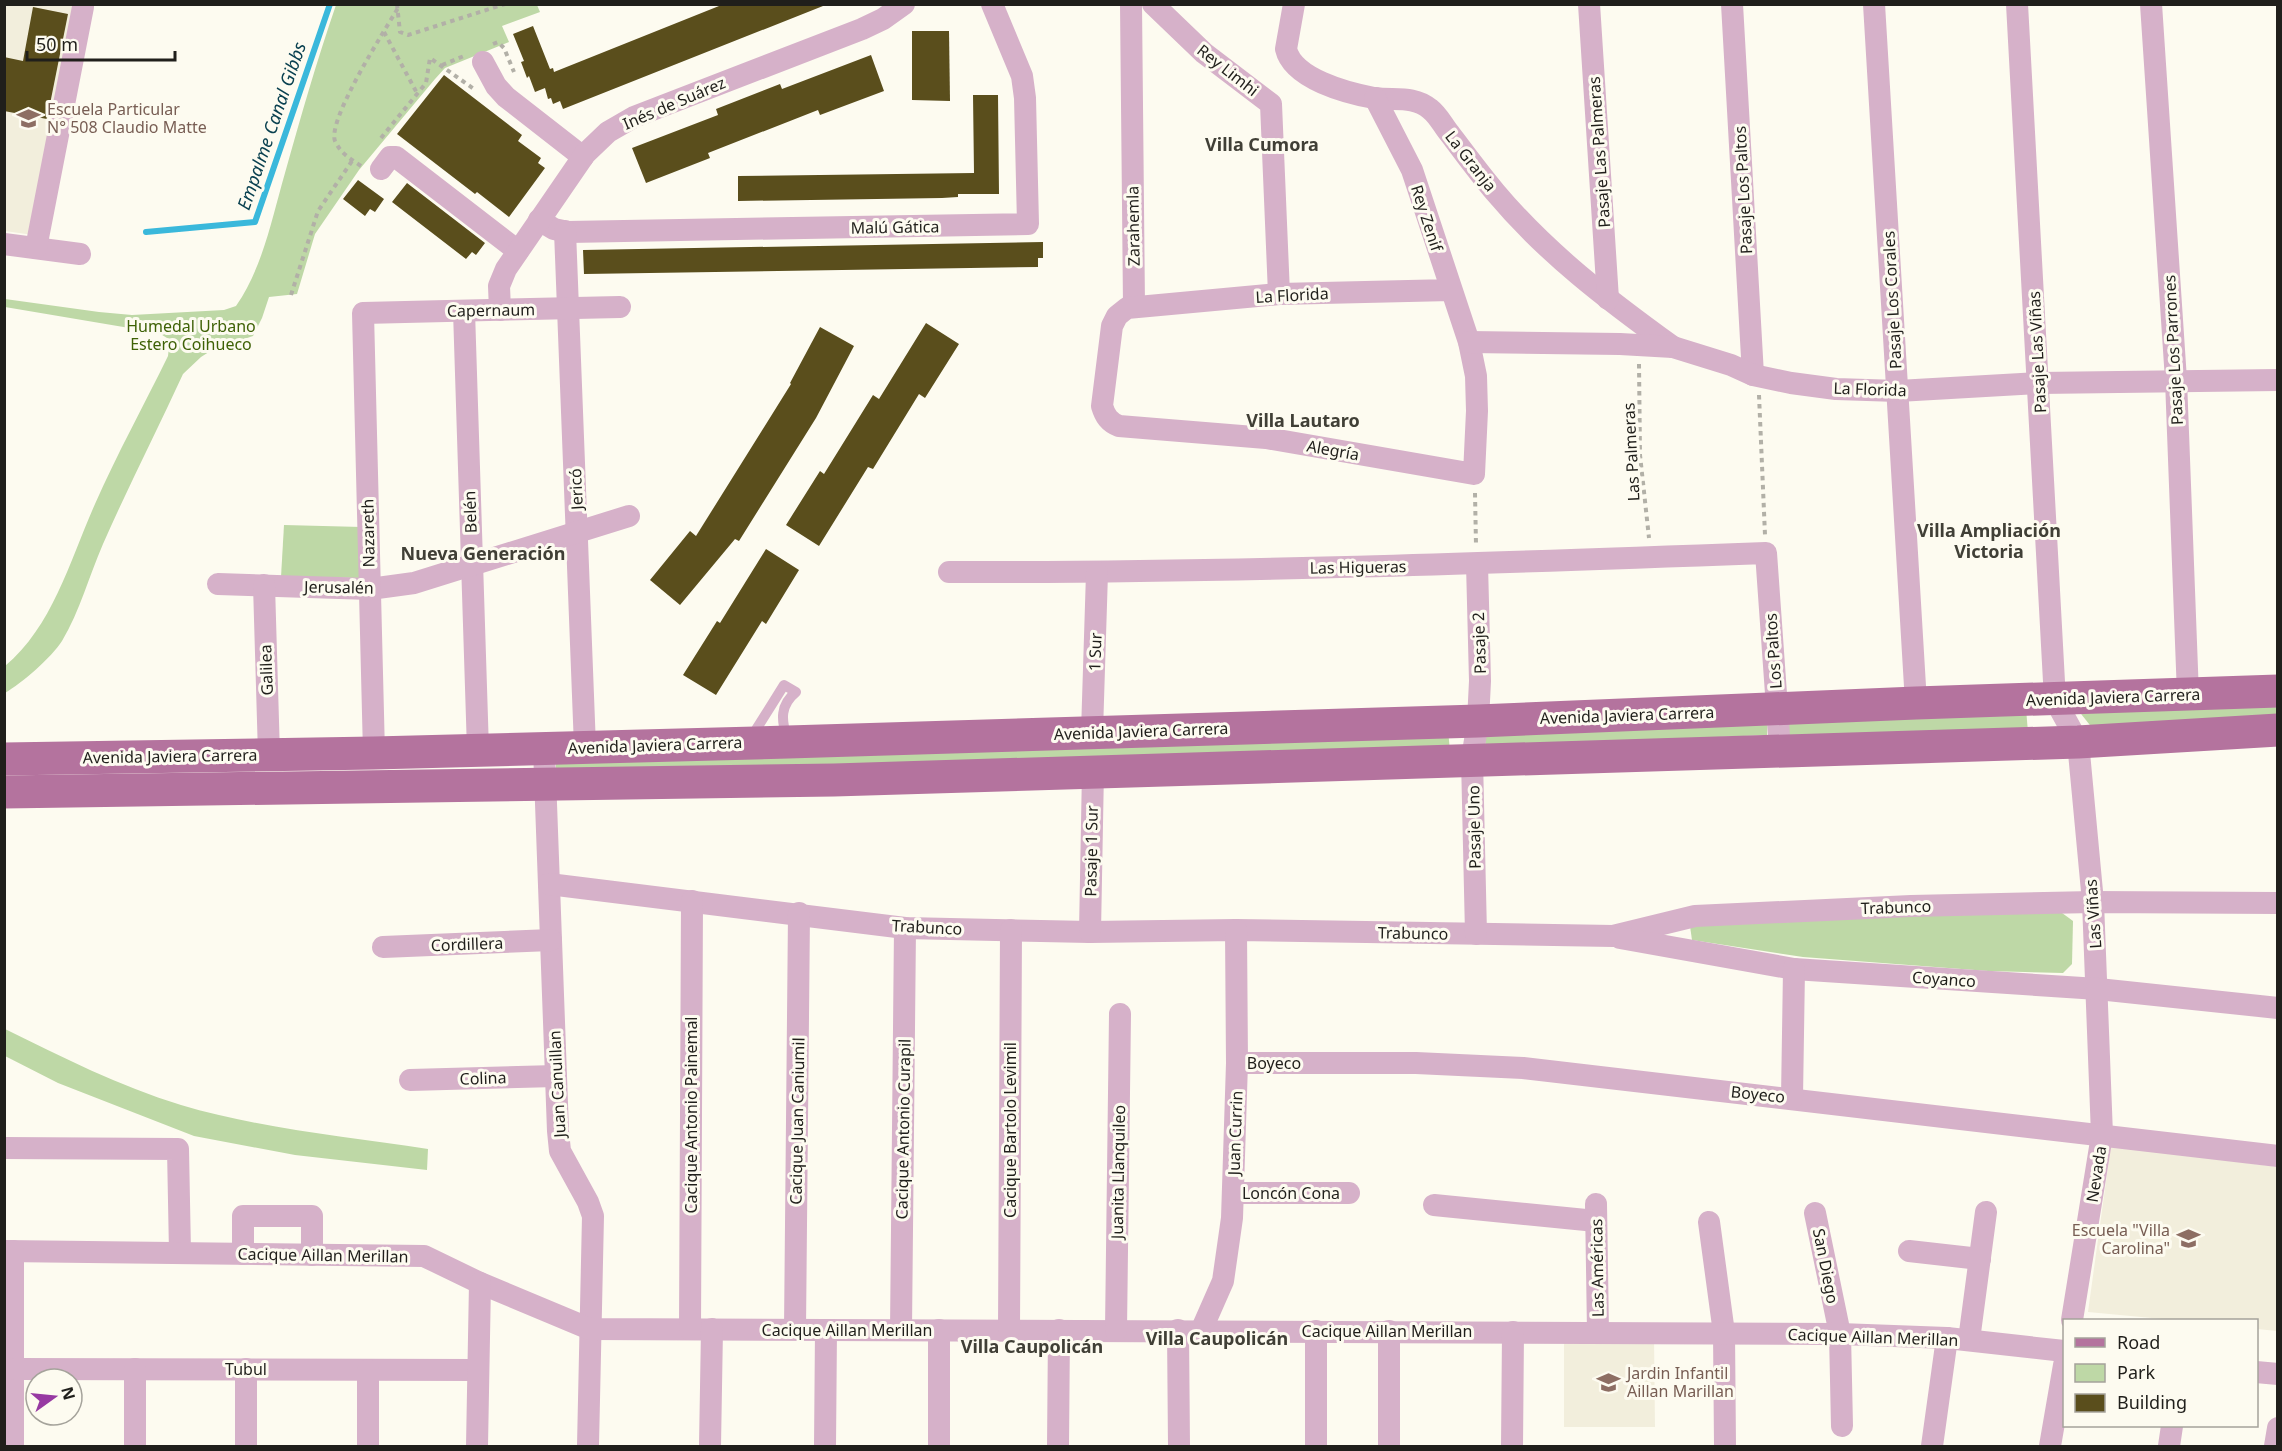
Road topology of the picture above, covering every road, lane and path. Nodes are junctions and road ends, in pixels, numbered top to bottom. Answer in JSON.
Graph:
{"nodes":[{"id":1,"x":505,"y":4,"type":"edge"},
{"id":2,"x":904,"y":4,"type":"edge"},
{"id":3,"x":992,"y":4,"type":"edge"},
{"id":4,"x":1131,"y":4,"type":"edge"},
{"id":5,"x":1153,"y":4,"type":"edge"},
{"id":6,"x":1294,"y":4,"type":"edge"},
{"id":7,"x":1589,"y":4,"type":"edge"},
{"id":8,"x":1732,"y":4,"type":"edge"},
{"id":9,"x":1874,"y":4,"type":"edge"},
{"id":10,"x":2017,"y":4,"type":"edge"},
{"id":11,"x":2151,"y":4,"type":"edge"},
{"id":12,"x":397,"y":6,"type":"edge"},
{"id":13,"x":83,"y":7,"type":"dead end"},
{"id":14,"x":384,"y":32,"type":"junction"},
{"id":15,"x":483,"y":62,"type":"dead end"},
{"id":16,"x":479,"y":94,"type":"dead end"},
{"id":17,"x":418,"y":95,"type":"junction"},
{"id":18,"x":1375,"y":98,"type":"junction"},
{"id":19,"x":374,"y":146,"type":"dead end"},
{"id":20,"x":583,"y":157,"type":"junction"},
{"id":21,"x":352,"y":161,"type":"junction"},
{"id":22,"x":381,"y":169,"type":"joint"},
{"id":23,"x":539,"y":220,"type":"junction"},
{"id":24,"x":565,"y":231,"type":"junction"},
{"id":25,"x":4,"y":244,"type":"edge"},
{"id":26,"x":36,"y":248,"type":"junction"},
{"id":27,"x":518,"y":251,"type":"junction"},
{"id":28,"x":80,"y":254,"type":"dead end"},
{"id":29,"x":1451,"y":290,"type":"junction"},
{"id":30,"x":1279,"y":294,"type":"junction"},
{"id":31,"x":291,"y":295,"type":"dead end"},
{"id":32,"x":1608,"y":299,"type":"junction"},
{"id":33,"x":1134,"y":306,"type":"junction"},
{"id":34,"x":620,"y":307,"type":"dead end"},
{"id":35,"x":568,"y":308,"type":"junction"},
{"id":36,"x":500,"y":310,"type":"junction"},
{"id":37,"x":464,"y":311,"type":"junction"},
{"id":38,"x":363,"y":313,"type":"joint"},
{"id":39,"x":1469,"y":342,"type":"junction"},
{"id":40,"x":1641,"y":346,"type":"junction"},
{"id":41,"x":1673,"y":347,"type":"junction"},
{"id":42,"x":1753,"y":375,"type":"junction"},
{"id":43,"x":2176,"y":380,"type":"junction"},
{"id":44,"x":2277,"y":380,"type":"edge"},
{"id":45,"x":2039,"y":383,"type":"junction"},
{"id":46,"x":1898,"y":391,"type":"junction"},
{"id":47,"x":1474,"y":474,"type":"junction"},
{"id":48,"x":629,"y":516,"type":"dead end"},
{"id":49,"x":578,"y":533,"type":"junction"},
{"id":50,"x":1766,"y":553,"type":"junction"},
{"id":51,"x":1651,"y":557,"type":"junction"},
{"id":52,"x":1477,"y":564,"type":"junction"},
{"id":53,"x":471,"y":565,"type":"junction"},
{"id":54,"x":949,"y":572,"type":"dead end"},
{"id":55,"x":1097,"y":573,"type":"junction"},
{"id":56,"x":218,"y":584,"type":"dead end"},
{"id":57,"x":264,"y":585,"type":"junction"},
{"id":58,"x":370,"y":589,"type":"junction"},
{"id":59,"x":2277,"y":692,"type":"edge"},
{"id":60,"x":2188,"y":695,"type":"junction"},
{"id":61,"x":2055,"y":700,"type":"junction"},
{"id":62,"x":1916,"y":703,"type":"junction"},
{"id":63,"x":1777,"y":709,"type":"junction"},
{"id":64,"x":1478,"y":721,"type":"junction"},
{"id":65,"x":2277,"y":730,"type":"edge"},
{"id":66,"x":1092,"y":732,"type":"junction"},
{"id":67,"x":748,"y":742,"type":"junction"},
{"id":68,"x":788,"y":742,"type":"junction"},
{"id":69,"x":2078,"y":742,"type":"junction"},
{"id":70,"x":585,"y":747,"type":"junction"},
{"id":71,"x":544,"y":749,"type":"junction"},
{"id":72,"x":478,"y":750,"type":"junction"},
{"id":73,"x":1780,"y":750,"type":"junction"},
{"id":74,"x":374,"y":753,"type":"junction"},
{"id":75,"x":269,"y":754,"type":"junction"},
{"id":76,"x":4,"y":759,"type":"edge"},
{"id":77,"x":1472,"y":759,"type":"junction"},
{"id":78,"x":1093,"y":770,"type":"junction"},
{"id":79,"x":545,"y":784,"type":"junction"},
{"id":80,"x":4,"y":792,"type":"edge"},
{"id":81,"x":549,"y":884,"type":"junction"},
{"id":82,"x":692,"y":901,"type":"junction"},
{"id":83,"x":2093,"y":902,"type":"junction"},
{"id":84,"x":2277,"y":903,"type":"edge"},
{"id":85,"x":799,"y":913,"type":"junction"},
{"id":86,"x":905,"y":928,"type":"junction"},
{"id":87,"x":1011,"y":930,"type":"junction"},
{"id":88,"x":1236,"y":930,"type":"junction"},
{"id":89,"x":1090,"y":932,"type":"junction"},
{"id":90,"x":1476,"y":934,"type":"junction"},
{"id":91,"x":1613,"y":936,"type":"junction"},
{"id":92,"x":551,"y":940,"type":"junction"},
{"id":93,"x":383,"y":947,"type":"dead end"},
{"id":94,"x":1794,"y":969,"type":"junction"},
{"id":95,"x":2098,"y":989,"type":"junction"},
{"id":96,"x":2277,"y":1008,"type":"edge"},
{"id":97,"x":1120,"y":1014,"type":"dead end"},
{"id":98,"x":1237,"y":1064,"type":"junction"},
{"id":99,"x":556,"y":1076,"type":"junction"},
{"id":100,"x":410,"y":1080,"type":"dead end"},
{"id":101,"x":1792,"y":1098,"type":"junction"},
{"id":102,"x":2102,"y":1135,"type":"junction"},
{"id":103,"x":4,"y":1148,"type":"edge"},
{"id":104,"x":2277,"y":1156,"type":"edge"},
{"id":105,"x":1233,"y":1193,"type":"junction"},
{"id":106,"x":1349,"y":1193,"type":"dead end"},
{"id":107,"x":1434,"y":1205,"type":"dead end"},
{"id":108,"x":1986,"y":1212,"type":"dead end"},
{"id":109,"x":1815,"y":1213,"type":"dead end"},
{"id":110,"x":1709,"y":1222,"type":"dead end"},
{"id":111,"x":9,"y":1251,"type":"edge"},
{"id":112,"x":1909,"y":1251,"type":"dead end"},
{"id":113,"x":180,"y":1253,"type":"junction"},
{"id":114,"x":243,"y":1254,"type":"junction"},
{"id":115,"x":312,"y":1255,"type":"junction"},
{"id":116,"x":1980,"y":1259,"type":"junction"},
{"id":117,"x":480,"y":1283,"type":"junction"},
{"id":118,"x":2073,"y":1319,"type":"edge"},
{"id":119,"x":590,"y":1329,"type":"junction"},
{"id":120,"x":701,"y":1329,"type":"junction"},
{"id":121,"x":795,"y":1329,"type":"junction"},
{"id":122,"x":826,"y":1329,"type":"junction"},
{"id":123,"x":901,"y":1330,"type":"junction"},
{"id":124,"x":939,"y":1330,"type":"junction"},
{"id":125,"x":1009,"y":1330,"type":"junction"},
{"id":126,"x":1059,"y":1330,"type":"junction"},
{"id":127,"x":1116,"y":1330,"type":"junction"},
{"id":128,"x":1178,"y":1330,"type":"junction"},
{"id":129,"x":1201,"y":1330,"type":"junction"},
{"id":130,"x":1316,"y":1331,"type":"junction"},
{"id":131,"x":1389,"y":1331,"type":"junction"},
{"id":132,"x":1514,"y":1332,"type":"junction"},
{"id":133,"x":1598,"y":1332,"type":"junction"},
{"id":134,"x":1724,"y":1333,"type":"junction"},
{"id":135,"x":1840,"y":1334,"type":"junction"},
{"id":136,"x":1958,"y":1339,"type":"junction"},
{"id":137,"x":2063,"y":1351,"type":"edge"},
{"id":138,"x":14,"y":1369,"type":"junction"},
{"id":139,"x":135,"y":1369,"type":"junction"},
{"id":140,"x":246,"y":1369,"type":"junction"},
{"id":141,"x":368,"y":1370,"type":"junction"},
{"id":142,"x":478,"y":1370,"type":"junction"},
{"id":143,"x":2063,"y":1371,"type":"edge"},
{"id":144,"x":2258,"y":1372,"type":"edge"},
{"id":145,"x":2277,"y":1374,"type":"edge"},
{"id":146,"x":1842,"y":1426,"type":"dead end"},
{"id":147,"x":2172,"y":1427,"type":"edge"},
{"id":148,"x":2277,"y":1428,"type":"edge"},
{"id":149,"x":13,"y":1446,"type":"edge"},
{"id":150,"x":135,"y":1446,"type":"edge"},
{"id":151,"x":246,"y":1446,"type":"edge"},
{"id":152,"x":368,"y":1446,"type":"edge"},
{"id":153,"x":477,"y":1446,"type":"edge"},
{"id":154,"x":588,"y":1446,"type":"edge"},
{"id":155,"x":710,"y":1446,"type":"edge"},
{"id":156,"x":825,"y":1446,"type":"edge"},
{"id":157,"x":939,"y":1446,"type":"edge"},
{"id":158,"x":1058,"y":1446,"type":"edge"},
{"id":159,"x":1179,"y":1446,"type":"edge"},
{"id":160,"x":1316,"y":1446,"type":"edge"},
{"id":161,"x":1389,"y":1446,"type":"edge"},
{"id":162,"x":1512,"y":1446,"type":"edge"},
{"id":163,"x":1725,"y":1446,"type":"edge"},
{"id":164,"x":1932,"y":1446,"type":"edge"},
{"id":165,"x":2050,"y":1446,"type":"edge"},
{"id":166,"x":2169,"y":1446,"type":"edge"},
{"id":167,"x":2275,"y":1446,"type":"edge"}],
"edges":[{"from":1,"to":12,"type":"path"},
{"from":2,"to":20,"type":"street","name":"Inés de Suárez"},
{"from":3,"to":24,"type":"street","name":"Malú Gática"},
{"from":4,"to":33,"type":"street","name":"Zarahemla"},
{"from":5,"to":30,"type":"street","name":"Rey Limhi"},
{"from":6,"to":18,"type":"street","name":"La Granja"},
{"from":7,"to":32,"type":"street","name":"Pasaje Las Palmeras"},
{"from":8,"to":42,"type":"street","name":"Pasaje Los Paltos"},
{"from":9,"to":46,"type":"street","name":"Pasaje Los Corales"},
{"from":10,"to":45,"type":"street","name":"Pasaje Las Viñas"},
{"from":11,"to":43,"type":"street","name":"Pasaje Los Parrones"},
{"from":12,"to":14,"type":"path"},
{"from":13,"to":26,"type":"street"},
{"from":14,"to":17,"type":"path"},
{"from":14,"to":21,"type":"path"},
{"from":15,"to":20,"type":"street"},
{"from":16,"to":17,"type":"path"},
{"from":17,"to":19,"type":"path"},
{"from":18,"to":29,"type":"street","name":"Rey Zenif"},
{"from":18,"to":32,"type":"street","name":"La Granja"},
{"from":20,"to":23,"type":"street","name":"Inés de Suárez"},
{"from":21,"to":22,"type":"path"},
{"from":21,"to":31,"type":"path"},
{"from":22,"to":27,"type":"street"},
{"from":23,"to":24,"type":"street","name":"Malú Gática"},
{"from":23,"to":27,"type":"street","name":"Inés de Suárez"},
{"from":24,"to":35,"type":"street","name":"Jericó"},
{"from":25,"to":26,"type":"street"},
{"from":26,"to":28,"type":"street"},
{"from":27,"to":36,"type":"street","name":"Inés de Suárez"},
{"from":29,"to":30,"type":"street","name":"La Florida"},
{"from":29,"to":39,"type":"street","name":"Rey Zenif"},
{"from":30,"to":33,"type":"street","name":"La Florida"},
{"from":32,"to":41,"type":"street","name":"La Granja"},
{"from":33,"to":47,"type":"street","name":"Alegría"},
{"from":34,"to":35,"type":"street","name":"Capernaum"},
{"from":35,"to":36,"type":"street","name":"Capernaum"},
{"from":35,"to":49,"type":"street","name":"Jericó"},
{"from":36,"to":37,"type":"street","name":"Capernaum"},
{"from":37,"to":38,"type":"street","name":"Capernaum"},
{"from":37,"to":53,"type":"street","name":"Belén"},
{"from":38,"to":58,"type":"street","name":"Nazareth"},
{"from":39,"to":40,"type":"street","name":"La Florida"},
{"from":39,"to":47,"type":"street"},
{"from":40,"to":41,"type":"street","name":"La Florida"},
{"from":40,"to":51,"type":"path","name":"Las Palmeras"},
{"from":41,"to":42,"type":"street","name":"La Florida"},
{"from":42,"to":46,"type":"street","name":"La Florida"},
{"from":42,"to":50,"type":"path"},
{"from":43,"to":44,"type":"street","name":"La Florida"},
{"from":43,"to":45,"type":"street","name":"La Florida"},
{"from":43,"to":60,"type":"street","name":"Pasaje Los Parrones"},
{"from":45,"to":46,"type":"street","name":"La Florida"},
{"from":45,"to":61,"type":"street","name":"Pasaje Las Viñas"},
{"from":46,"to":62,"type":"street","name":"Pasaje Los Corales"},
{"from":47,"to":52,"type":"path"},
{"from":48,"to":49,"type":"street","name":"Jerusalén"},
{"from":49,"to":53,"type":"street","name":"Jerusalén"},
{"from":49,"to":70,"type":"street","name":"Jericó"},
{"from":50,"to":51,"type":"street","name":"Las Higueras"},
{"from":50,"to":63,"type":"street","name":"Los Paltos"},
{"from":51,"to":52,"type":"street","name":"Las Higueras"},
{"from":52,"to":55,"type":"street","name":"Las Higueras"},
{"from":52,"to":64,"type":"street","name":"Pasaje 2"},
{"from":53,"to":58,"type":"street","name":"Jerusalén"},
{"from":53,"to":72,"type":"street","name":"Belén"},
{"from":54,"to":55,"type":"street","name":"Las Higueras"},
{"from":55,"to":66,"type":"street","name":"1 Sur"},
{"from":56,"to":57,"type":"street","name":"Jerusalén"},
{"from":57,"to":58,"type":"street","name":"Jerusalén"},
{"from":57,"to":75,"type":"street","name":"Galilea"},
{"from":58,"to":74,"type":"street","name":"Nazareth"},
{"from":59,"to":60,"type":"main road","name":"Avenida Javiera Carrera"},
{"from":60,"to":61,"type":"main road","name":"Avenida Javiera Carrera"},
{"from":61,"to":62,"type":"main road","name":"Avenida Javiera Carrera"},
{"from":61,"to":69,"type":"street","name":"Las Viñas"},
{"from":62,"to":63,"type":"main road","name":"Avenida Javiera Carrera"},
{"from":63,"to":64,"type":"main road","name":"Avenida Javiera Carrera"},
{"from":63,"to":73,"type":"street","name":"Los Paltos"},
{"from":64,"to":66,"type":"main road","name":"Avenida Javiera Carrera"},
{"from":64,"to":77,"type":"street","name":"Pasaje Uno"},
{"from":65,"to":69,"type":"main road","name":"Avenida Javiera Carrera"},
{"from":66,"to":68,"type":"main road","name":"Avenida Javiera Carrera"},
{"from":67,"to":68,"type":"main road","name":"Avenida Javiera Carrera"},
{"from":67,"to":68,"type":"lane"},
{"from":67,"to":70,"type":"main road","name":"Avenida Javiera Carrera"},
{"from":69,"to":73,"type":"main road","name":"Avenida Javiera Carrera"},
{"from":69,"to":83,"type":"street","name":"Las Viñas"},
{"from":70,"to":71,"type":"main road","name":"Avenida Javiera Carrera"},
{"from":71,"to":72,"type":"main road","name":"Avenida Javiera Carrera"},
{"from":71,"to":79,"type":"street","name":"Juan Canuillan"},
{"from":72,"to":74,"type":"main road","name":"Avenida Javiera Carrera"},
{"from":73,"to":77,"type":"main road","name":"Avenida Javiera Carrera"},
{"from":74,"to":75,"type":"main road","name":"Avenida Javiera Carrera"},
{"from":75,"to":76,"type":"main road","name":"Avenida Javiera Carrera"},
{"from":77,"to":78,"type":"main road","name":"Avenida Javiera Carrera"},
{"from":77,"to":90,"type":"street","name":"Pasaje Uno"},
{"from":78,"to":79,"type":"main road","name":"Avenida Javiera Carrera"},
{"from":78,"to":89,"type":"street","name":"Pasaje 1 Sur"},
{"from":79,"to":80,"type":"main road","name":"Avenida Javiera Carrera"},
{"from":79,"to":81,"type":"street","name":"Juan Canuillan"},
{"from":81,"to":82,"type":"street","name":"Trabunco"},
{"from":81,"to":92,"type":"street","name":"Juan Canuillan"},
{"from":82,"to":85,"type":"street","name":"Trabunco"},
{"from":82,"to":120,"type":"street","name":"Cacique Antonio Painemal"},
{"from":83,"to":84,"type":"street","name":"Trabunco"},
{"from":83,"to":91,"type":"street","name":"Trabunco"},
{"from":83,"to":95,"type":"street","name":"Las Viñas"},
{"from":85,"to":86,"type":"street","name":"Trabunco"},
{"from":85,"to":121,"type":"street","name":"Cacique Juan Caniumil"},
{"from":86,"to":87,"type":"street","name":"Trabunco"},
{"from":86,"to":123,"type":"street","name":"Cacique Antonio Curapil"},
{"from":87,"to":89,"type":"street","name":"Trabunco"},
{"from":87,"to":125,"type":"street","name":"Cacique Bartolo Levimil"},
{"from":88,"to":89,"type":"street","name":"Trabunco"},
{"from":88,"to":90,"type":"street","name":"Trabunco"},
{"from":88,"to":98,"type":"street","name":"Juan Currin"},
{"from":90,"to":91,"type":"street","name":"Trabunco"},
{"from":91,"to":94,"type":"street","name":"Coyanco"},
{"from":92,"to":93,"type":"street","name":"Cordillera"},
{"from":92,"to":99,"type":"street","name":"Juan Canuillan"},
{"from":94,"to":95,"type":"street","name":"Coyanco"},
{"from":94,"to":101,"type":"street"},
{"from":95,"to":96,"type":"street","name":"Coyanco"},
{"from":95,"to":102,"type":"street","name":"Las Viñas"},
{"from":97,"to":127,"type":"street","name":"Juanita Llanquileo"},
{"from":98,"to":101,"type":"street","name":"Boyeco"},
{"from":98,"to":105,"type":"street","name":"Juan Currin"},
{"from":99,"to":100,"type":"street","name":"Colina"},
{"from":99,"to":119,"type":"street","name":"Juan Canuillan"},
{"from":101,"to":102,"type":"street","name":"Boyeco"},
{"from":102,"to":104,"type":"street","name":"Boyeco"},
{"from":102,"to":118,"type":"street","name":"Nevada"},
{"from":103,"to":113,"type":"street"},
{"from":105,"to":106,"type":"street","name":"Loncón Cona"},
{"from":105,"to":129,"type":"street","name":"Juan Currin"},
{"from":107,"to":133,"type":"street","name":"Las Américas"},
{"from":108,"to":116,"type":"street"},
{"from":109,"to":135,"type":"street","name":"San Diego"},
{"from":110,"to":134,"type":"street"},
{"from":111,"to":113,"type":"street","name":"Cacique Aillan Merillan"},
{"from":111,"to":138,"type":"street"},
{"from":112,"to":116,"type":"street"},
{"from":113,"to":114,"type":"street","name":"Cacique Aillan Merillan"},
{"from":114,"to":115,"type":"street","name":"Cacique Aillan Merillan"},
{"from":114,"to":115,"type":"street"},
{"from":115,"to":117,"type":"street","name":"Cacique Aillan Merillan"},
{"from":116,"to":136,"type":"street"},
{"from":117,"to":119,"type":"street","name":"Cacique Aillan Merillan"},
{"from":117,"to":142,"type":"street"},
{"from":119,"to":120,"type":"street","name":"Cacique Aillan Merillan"},
{"from":119,"to":154,"type":"street","name":"Juan Canuillan"},
{"from":120,"to":121,"type":"street","name":"Cacique Aillan Merillan"},
{"from":120,"to":155,"type":"street","name":"Cacique Antonio Painemal"},
{"from":121,"to":122,"type":"street","name":"Cacique Aillan Merillan"},
{"from":122,"to":123,"type":"street","name":"Cacique Aillan Merillan"},
{"from":122,"to":156,"type":"street"},
{"from":123,"to":124,"type":"street","name":"Cacique Aillan Merillan"},
{"from":124,"to":125,"type":"street","name":"Cacique Aillan Merillan"},
{"from":124,"to":157,"type":"street"},
{"from":125,"to":126,"type":"street","name":"Cacique Aillan Merillan"},
{"from":126,"to":127,"type":"street","name":"Cacique Aillan Merillan"},
{"from":126,"to":158,"type":"street"},
{"from":127,"to":128,"type":"street","name":"Cacique Aillan Merillan"},
{"from":128,"to":129,"type":"street","name":"Cacique Aillan Merillan"},
{"from":128,"to":159,"type":"street"},
{"from":129,"to":130,"type":"street","name":"Cacique Aillan Merillan"},
{"from":130,"to":131,"type":"street","name":"Cacique Aillan Merillan"},
{"from":130,"to":160,"type":"street"},
{"from":131,"to":132,"type":"street","name":"Cacique Aillan Merillan"},
{"from":131,"to":161,"type":"street"},
{"from":132,"to":133,"type":"street","name":"Cacique Aillan Merillan"},
{"from":132,"to":162,"type":"street"},
{"from":133,"to":134,"type":"street","name":"Cacique Aillan Merillan"},
{"from":134,"to":135,"type":"street","name":"Cacique Aillan Merillan"},
{"from":134,"to":163,"type":"street"},
{"from":135,"to":136,"type":"street","name":"Cacique Aillan Merillan"},
{"from":135,"to":146,"type":"street","name":"San Diego"},
{"from":136,"to":137,"type":"street","name":"Cacique Aillan Merillan"},
{"from":136,"to":164,"type":"street"},
{"from":138,"to":139,"type":"street","name":"Tubul"},
{"from":138,"to":149,"type":"street"},
{"from":139,"to":140,"type":"street","name":"Tubul"},
{"from":139,"to":150,"type":"street"},
{"from":140,"to":141,"type":"street","name":"Tubul"},
{"from":140,"to":151,"type":"street"},
{"from":141,"to":142,"type":"street","name":"Tubul"},
{"from":141,"to":152,"type":"street"},
{"from":142,"to":153,"type":"street"},
{"from":143,"to":165,"type":"street"},
{"from":144,"to":145,"type":"street"},
{"from":147,"to":166,"type":"street"},
{"from":148,"to":167,"type":"street"}]}
